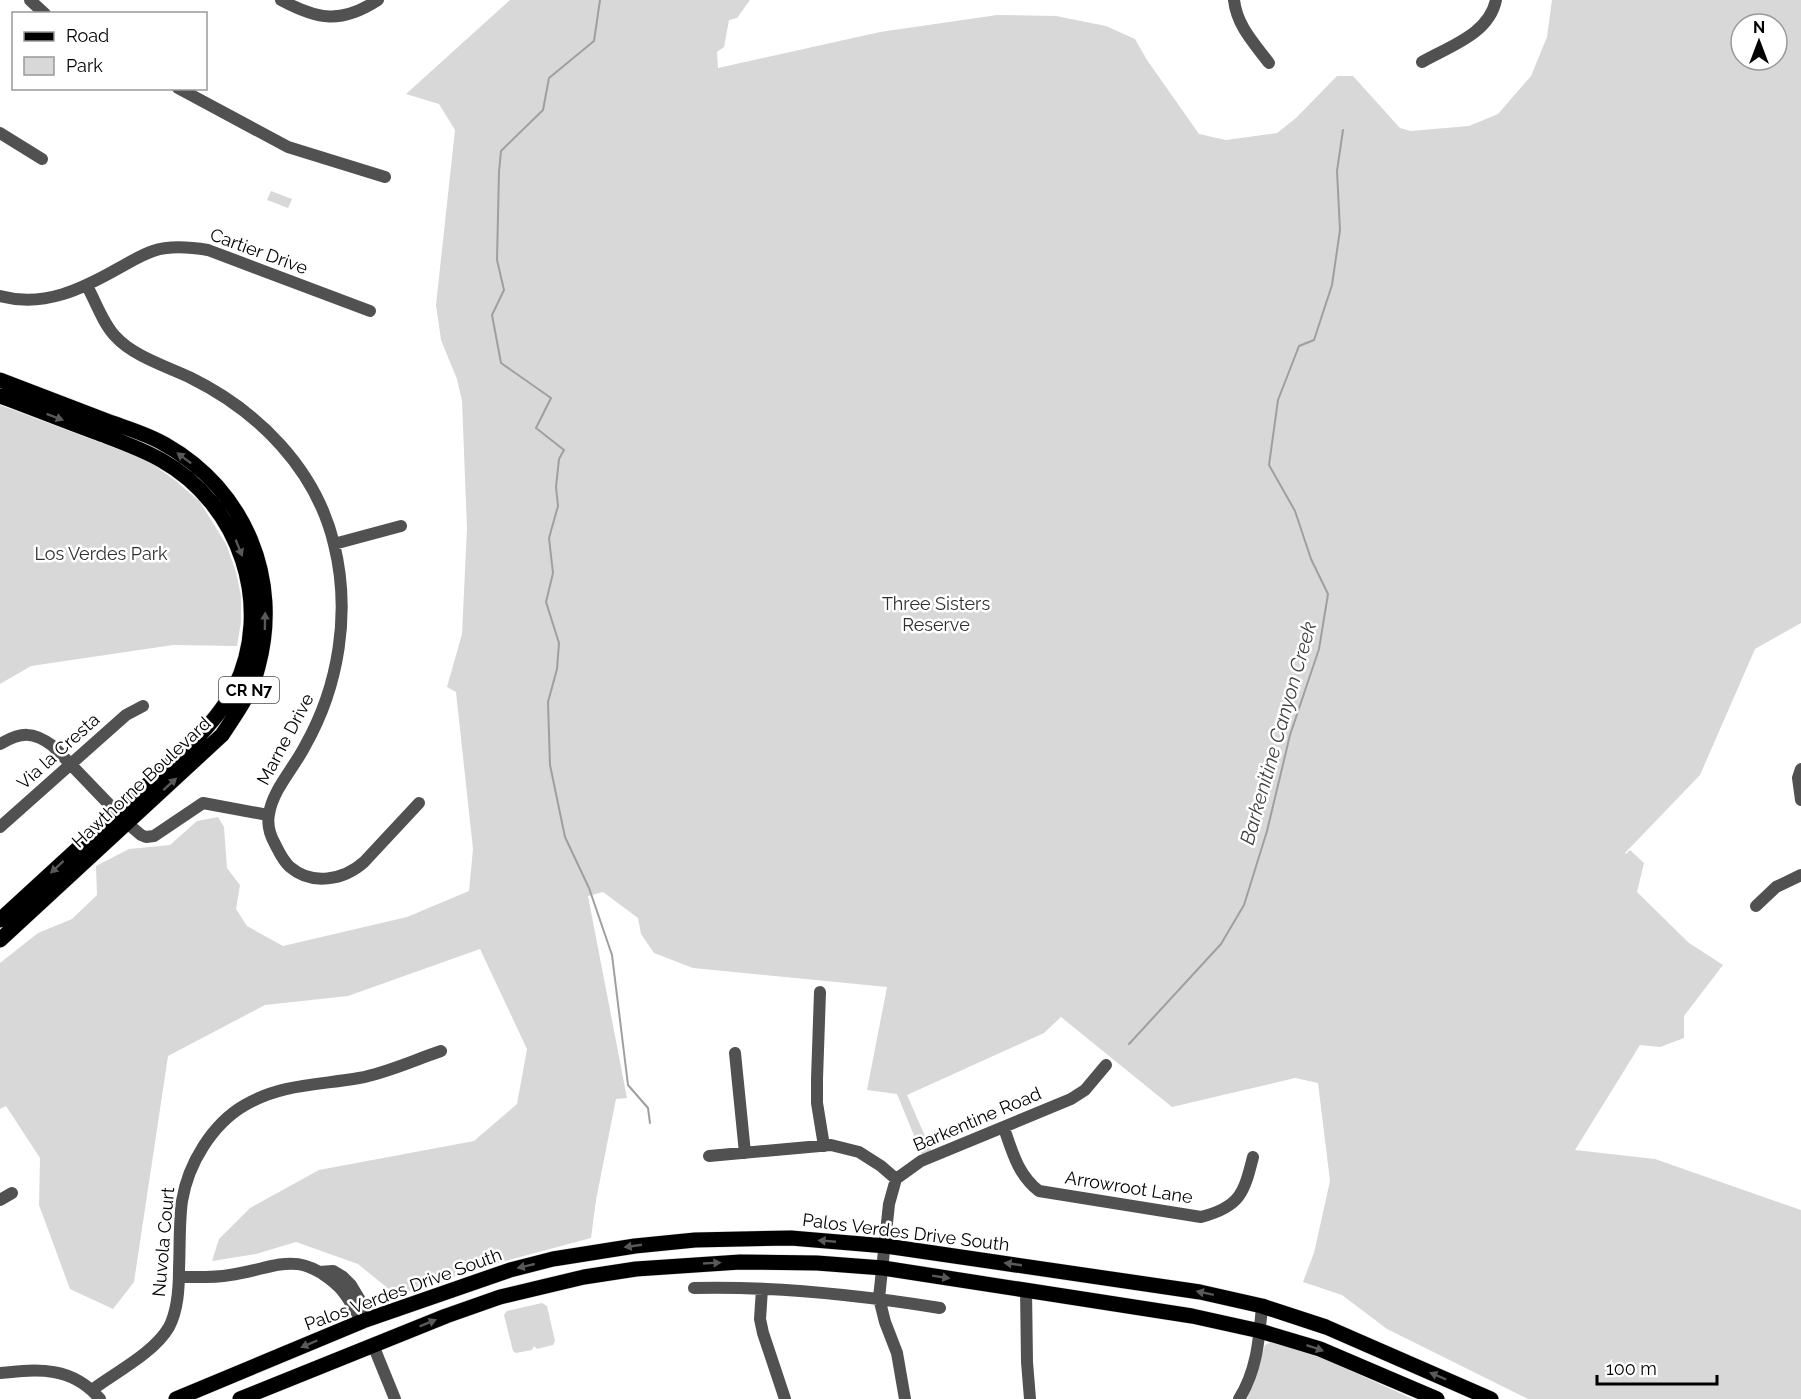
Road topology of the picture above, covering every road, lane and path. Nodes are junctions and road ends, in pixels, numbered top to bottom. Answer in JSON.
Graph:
{"nodes":[{"id":1,"x":30,"y":0,"type":"edge"},
{"id":2,"x":280,"y":0,"type":"edge"},
{"id":3,"x":378,"y":0,"type":"edge"},
{"id":4,"x":1234,"y":0,"type":"edge"},
{"id":5,"x":1496,"y":0,"type":"edge"},
{"id":6,"x":43,"y":12,"type":"edge"},
{"id":7,"x":1422,"y":62,"type":"dead end"},
{"id":8,"x":1269,"y":63,"type":"dead end"},
{"id":9,"x":181,"y":90,"type":"edge"},
{"id":10,"x":0,"y":133,"type":"edge"},
{"id":11,"x":42,"y":159,"type":"dead end"},
{"id":12,"x":385,"y":177,"type":"dead end"},
{"id":13,"x":87,"y":286,"type":"junction"},
{"id":14,"x":0,"y":296,"type":"edge"},
{"id":15,"x":370,"y":311,"type":"dead end"},
{"id":16,"x":0,"y":381,"type":"edge"},
{"id":17,"x":0,"y":396,"type":"edge"},
{"id":18,"x":193,"y":484,"type":"junction"},
{"id":19,"x":238,"y":515,"type":"junction"},
{"id":20,"x":401,"y":526,"type":"dead end"},
{"id":21,"x":334,"y":544,"type":"junction"},
{"id":22,"x":143,"y":706,"type":"dead end"},
{"id":23,"x":0,"y":744,"type":"edge"},
{"id":24,"x":70,"y":765,"type":"junction"},
{"id":25,"x":1801,"y":769,"type":"edge"},
{"id":26,"x":1801,"y":800,"type":"edge"},
{"id":27,"x":419,"y":803,"type":"dead end"},
{"id":28,"x":268,"y":815,"type":"junction"},
{"id":29,"x":121,"y":818,"type":"junction"},
{"id":30,"x":0,"y":827,"type":"edge"},
{"id":31,"x":1801,"y":875,"type":"edge"},
{"id":32,"x":1756,"y":906,"type":"dead end"},
{"id":33,"x":0,"y":920,"type":"edge"},
{"id":34,"x":0,"y":940,"type":"edge"},
{"id":35,"x":820,"y":992,"type":"dead end"},
{"id":36,"x":441,"y":1051,"type":"dead end"},
{"id":37,"x":735,"y":1053,"type":"dead end"},
{"id":38,"x":1106,"y":1065,"type":"dead end"},
{"id":39,"x":1004,"y":1128,"type":"junction"},
{"id":40,"x":824,"y":1146,"type":"junction"},
{"id":41,"x":745,"y":1153,"type":"junction"},
{"id":42,"x":709,"y":1156,"type":"dead end"},
{"id":43,"x":1253,"y":1158,"type":"dead end"},
{"id":44,"x":896,"y":1179,"type":"junction"},
{"id":45,"x":12,"y":1193,"type":"dead end"},
{"id":46,"x":0,"y":1200,"type":"edge"},
{"id":47,"x":886,"y":1246,"type":"junction"},
{"id":48,"x":604,"y":1250,"type":"junction"},
{"id":49,"x":883,"y":1268,"type":"junction"},
{"id":50,"x":179,"y":1277,"type":"junction"},
{"id":51,"x":550,"y":1285,"type":"junction"},
{"id":52,"x":694,"y":1288,"type":"dead end"},
{"id":53,"x":762,"y":1289,"type":"junction"},
{"id":54,"x":1026,"y":1289,"type":"junction"},
{"id":55,"x":879,"y":1298,"type":"junction"},
{"id":56,"x":1262,"y":1306,"type":"junction"},
{"id":57,"x":940,"y":1308,"type":"dead end"},
{"id":58,"x":363,"y":1321,"type":"junction"},
{"id":59,"x":1260,"y":1331,"type":"junction"},
{"id":60,"x":373,"y":1345,"type":"junction"},
{"id":61,"x":0,"y":1372,"type":"edge"},
{"id":62,"x":96,"y":1394,"type":"edge"},
{"id":63,"x":176,"y":1399,"type":"edge"},
{"id":64,"x":240,"y":1399,"type":"edge"},
{"id":65,"x":395,"y":1399,"type":"edge"},
{"id":66,"x":785,"y":1399,"type":"edge"},
{"id":67,"x":905,"y":1399,"type":"edge"},
{"id":68,"x":1030,"y":1399,"type":"edge"},
{"id":69,"x":1239,"y":1399,"type":"edge"},
{"id":70,"x":1437,"y":1399,"type":"edge"},
{"id":71,"x":1491,"y":1399,"type":"edge"}],
"edges":[{"from":1,"to":6,"type":"street"},
{"from":2,"to":3,"type":"street"},
{"from":4,"to":8,"type":"street"},
{"from":5,"to":7,"type":"street"},
{"from":9,"to":12,"type":"street"},
{"from":10,"to":11,"type":"street"},
{"from":13,"to":14,"type":"street","name":"Cartier Drive"},
{"from":13,"to":15,"type":"street","name":"Cartier Drive"},
{"from":13,"to":21,"type":"street","name":"Marne Drive"},
{"from":19,"to":16,"type":"main road","name":"Hawthorne Boulevard","number":"CR N7","one_way":true},
{"from":17,"to":18,"type":"main road","name":"Hawthorne Boulevard","number":"CR N7","one_way":true},
{"from":18,"to":19,"type":"main road"},
{"from":18,"to":29,"type":"main road","name":"Hawthorne Boulevard","number":"CR N7","one_way":true},
{"from":29,"to":19,"type":"main road","name":"Hawthorne Boulevard","number":"CR N7","one_way":true},
{"from":20,"to":21,"type":"street"},
{"from":21,"to":28,"type":"street","name":"Marne Drive"},
{"from":22,"to":24,"type":"street","name":"Via la Cresta"},
{"from":23,"to":24,"type":"street"},
{"from":24,"to":29,"type":"street"},
{"from":24,"to":30,"type":"street","name":"Via la Cresta"},
{"from":25,"to":26,"type":"street"},
{"from":27,"to":28,"type":"street","name":"Marne Drive"},
{"from":28,"to":29,"type":"street"},
{"from":29,"to":33,"type":"main road","name":"Hawthorne Boulevard","number":"CR N7","one_way":true},
{"from":29,"to":34,"type":"main road","name":"Hawthorne Boulevard","number":"CR N7"},
{"from":31,"to":32,"type":"street"},
{"from":35,"to":40,"type":"street"},
{"from":36,"to":50,"type":"street","name":"Nuvola Court"},
{"from":37,"to":41,"type":"street"},
{"from":38,"to":39,"type":"street","name":"Barkentine Road"},
{"from":39,"to":43,"type":"street","name":"Arrowroot Lane"},
{"from":39,"to":44,"type":"street","name":"Barkentine Road"},
{"from":40,"to":41,"type":"street"},
{"from":40,"to":44,"type":"street"},
{"from":41,"to":42,"type":"street"},
{"from":44,"to":47,"type":"street"},
{"from":45,"to":46,"type":"street"},
{"from":47,"to":48,"type":"main road","name":"Palos Verdes Drive South","one_way":true},
{"from":47,"to":49,"type":"street"},
{"from":56,"to":47,"type":"main road","name":"Palos Verdes Drive South","one_way":true},
{"from":48,"to":51,"type":"main road"},
{"from":48,"to":58,"type":"main road","name":"Palos Verdes Drive South","one_way":true},
{"from":51,"to":49,"type":"main road","one_way":true},
{"from":49,"to":54,"type":"main road","one_way":true},
{"from":49,"to":55,"type":"street"},
{"from":50,"to":58,"type":"street"},
{"from":50,"to":62,"type":"street","name":"Nuvola Court"},
{"from":60,"to":51,"type":"main road","one_way":true},
{"from":52,"to":53,"type":"street"},
{"from":53,"to":55,"type":"street"},
{"from":53,"to":66,"type":"street"},
{"from":54,"to":59,"type":"main road"},
{"from":54,"to":68,"type":"street"},
{"from":55,"to":57,"type":"street"},
{"from":55,"to":67,"type":"street"},
{"from":56,"to":59,"type":"street"},
{"from":71,"to":56,"type":"main road","name":"Palos Verdes Drive South","one_way":true},
{"from":58,"to":60,"type":"main road"},
{"from":58,"to":63,"type":"main road","name":"Palos Verdes Drive South","one_way":true},
{"from":59,"to":69,"type":"street"},
{"from":59,"to":70,"type":"main road","one_way":true},
{"from":60,"to":64,"type":"main road"},
{"from":60,"to":65,"type":"street"},
{"from":61,"to":62,"type":"street"}]}
